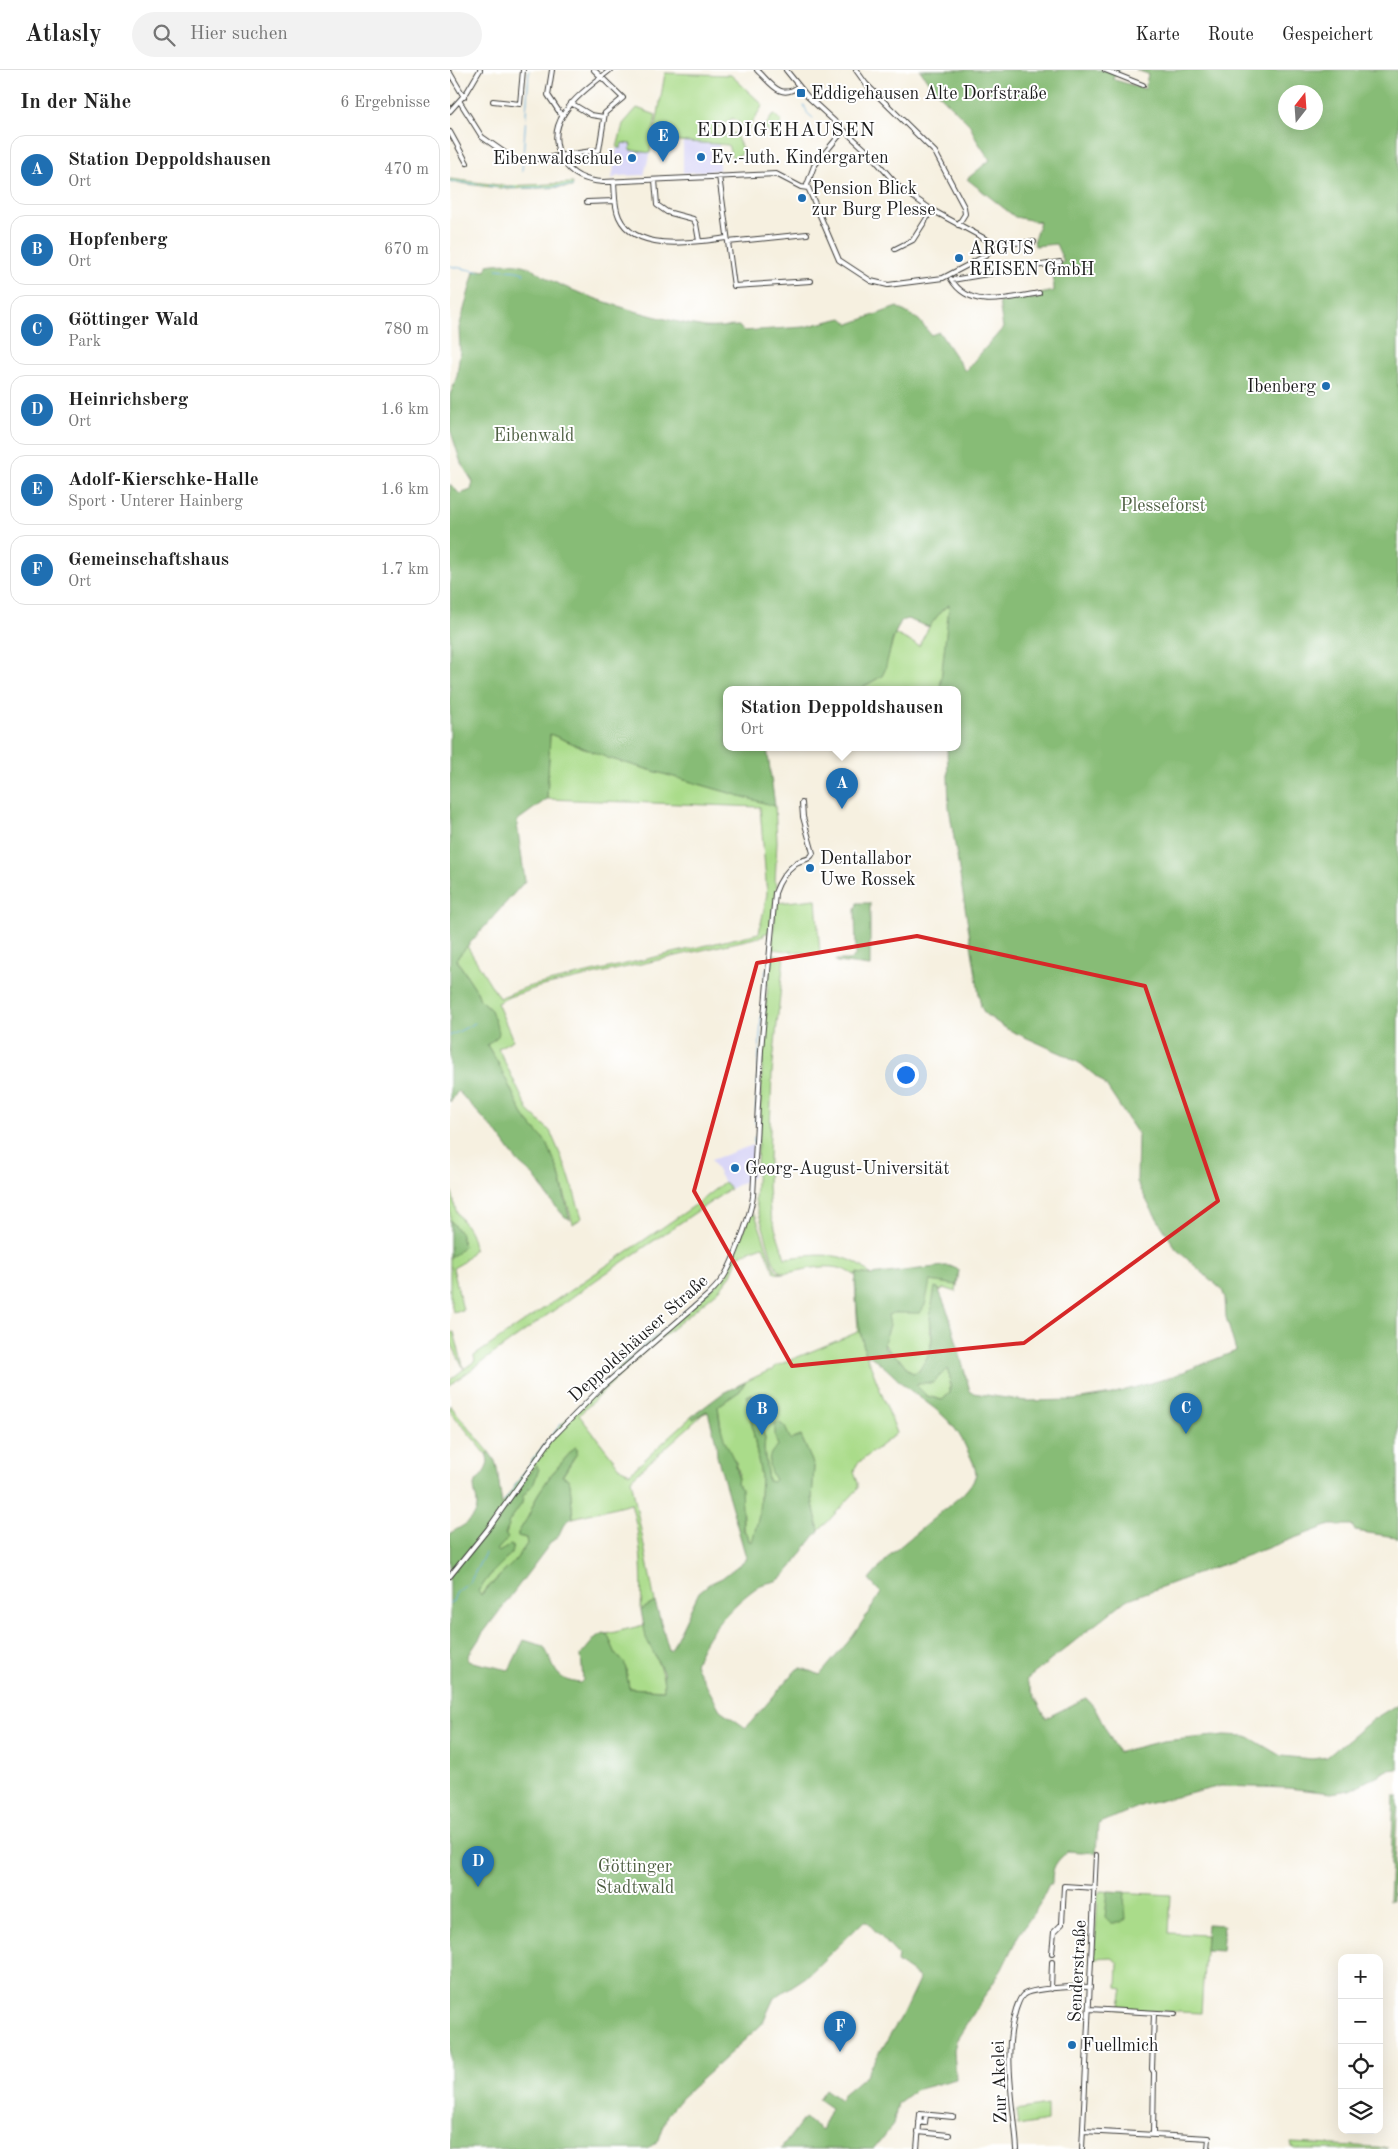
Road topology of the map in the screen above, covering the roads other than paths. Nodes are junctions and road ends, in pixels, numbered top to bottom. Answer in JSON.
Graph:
{"nodes":[{"id":1,"x":480,"y":70,"type":"edge"},
{"id":2,"x":523,"y":70,"type":"edge"},
{"id":3,"x":552,"y":70,"type":"edge"},
{"id":4,"x":594,"y":70,"type":"edge"},
{"id":5,"x":610,"y":70,"type":"edge"},
{"id":6,"x":757,"y":70,"type":"edge"},
{"id":7,"x":786,"y":70,"type":"edge"},
{"id":8,"x":856,"y":70,"type":"edge"},
{"id":9,"x":1105,"y":70,"type":"edge"},
{"id":10,"x":450,"y":73,"type":"edge"},
{"id":11,"x":601,"y":77,"type":"junction"},
{"id":12,"x":1143,"y":85,"type":"dead end"},
{"id":13,"x":799,"y":86,"type":"junction"},
{"id":14,"x":464,"y":97,"type":"junction"},
{"id":15,"x":460,"y":102,"type":"junction"},
{"id":16,"x":493,"y":102,"type":"dead end"},
{"id":17,"x":571,"y":102,"type":"junction"},
{"id":18,"x":450,"y":111,"type":"edge"},
{"id":19,"x":562,"y":116,"type":"junction"},
{"id":20,"x":604,"y":117,"type":"junction"},
{"id":21,"x":843,"y":130,"type":"junction"},
{"id":22,"x":450,"y":132,"type":"edge"},
{"id":23,"x":508,"y":155,"type":"dead end"},
{"id":24,"x":560,"y":156,"type":"junction"},
{"id":25,"x":538,"y":159,"type":"dead end"},
{"id":26,"x":467,"y":163,"type":"dead end"},
{"id":27,"x":719,"y":176,"type":"junction"},
{"id":28,"x":655,"y":180,"type":"junction"},
{"id":29,"x":614,"y":182,"type":"junction"},
{"id":30,"x":808,"y":188,"type":"junction"},
{"id":31,"x":615,"y":201,"type":"junction"},
{"id":32,"x":587,"y":202,"type":"dead end"},
{"id":33,"x":932,"y":210,"type":"junction"},
{"id":34,"x":958,"y":225,"type":"junction"},
{"id":35,"x":807,"y":234,"type":"dead end"},
{"id":36,"x":727,"y":240,"type":"junction"},
{"id":37,"x":699,"y":241,"type":"junction"},
{"id":38,"x":990,"y":242,"type":"junction"},
{"id":39,"x":1034,"y":242,"type":"dead end"},
{"id":40,"x":894,"y":249,"type":"dead end"},
{"id":41,"x":1060,"y":262,"type":"dead end"},
{"id":42,"x":949,"y":275,"type":"junction"},
{"id":43,"x":952,"y":280,"type":"junction"},
{"id":44,"x":812,"y":281,"type":"dead end"},
{"id":45,"x":1039,"y":293,"type":"dead end"},
{"id":46,"x":802,"y":803,"type":"dead end"},
{"id":47,"x":450,"y":1576,"type":"edge"},
{"id":48,"x":1096,"y":1855,"type":"dead end"},
{"id":49,"x":1095,"y":1888,"type":"junction"},
{"id":50,"x":1052,"y":1954,"type":"dead end"},
{"id":51,"x":1052,"y":1962,"type":"dead end"},
{"id":52,"x":1090,"y":1987,"type":"junction"},
{"id":53,"x":1051,"y":1989,"type":"junction"},
{"id":54,"x":1089,"y":2009,"type":"junction"},
{"id":55,"x":1154,"y":2013,"type":"junction"},
{"id":56,"x":1175,"y":2014,"type":"dead end"},
{"id":57,"x":953,"y":2117,"type":"dead end"},
{"id":58,"x":1083,"y":2131,"type":"junction"},
{"id":59,"x":918,"y":2132,"type":"junction"},
{"id":60,"x":1153,"y":2134,"type":"junction"},
{"id":61,"x":949,"y":2135,"type":"dead end"},
{"id":62,"x":917,"y":2149,"type":"edge"},
{"id":63,"x":1017,"y":2149,"type":"edge"},
{"id":64,"x":1082,"y":2149,"type":"edge"},
{"id":65,"x":1208,"y":2149,"type":"edge"}],
"edges":[{"from":1,"to":14,"type":"street"},
{"from":2,"to":16,"type":"street"},
{"from":3,"to":19,"type":"street"},
{"from":4,"to":11,"type":"street"},
{"from":5,"to":11,"type":"street"},
{"from":6,"to":13,"type":"street"},
{"from":7,"to":13,"type":"street"},
{"from":8,"to":34,"type":"street"},
{"from":9,"to":12,"type":"street"},
{"from":10,"to":14,"type":"street"},
{"from":11,"to":17,"type":"street"},
{"from":11,"to":20,"type":"street"},
{"from":13,"to":21,"type":"street"},
{"from":14,"to":15,"type":"street"},
{"from":15,"to":18,"type":"street"},
{"from":15,"to":23,"type":"street"},
{"from":17,"to":19,"type":"street"},
{"from":17,"to":20,"type":"street"},
{"from":19,"to":24,"type":"street"},
{"from":20,"to":24,"type":"street"},
{"from":21,"to":30,"type":"street"},
{"from":21,"to":33,"type":"street"},
{"from":22,"to":26,"type":"street"},
{"from":24,"to":25,"type":"street"},
{"from":24,"to":29,"type":"street"},
{"from":27,"to":28,"type":"street"},
{"from":27,"to":30,"type":"street"},
{"from":27,"to":36,"type":"street"},
{"from":28,"to":29,"type":"street"},
{"from":28,"to":37,"type":"street"},
{"from":29,"to":31,"type":"street"},
{"from":30,"to":42,"type":"street"},
{"from":31,"to":32,"type":"street"},
{"from":31,"to":37,"type":"street"},
{"from":33,"to":34,"type":"street"},
{"from":33,"to":40,"type":"street"},
{"from":34,"to":38,"type":"street"},
{"from":35,"to":36,"type":"street"},
{"from":36,"to":37,"type":"street"},
{"from":36,"to":44,"type":"street"},
{"from":38,"to":39,"type":"street"},
{"from":38,"to":42,"type":"street"},
{"from":41,"to":43,"type":"street"},
{"from":42,"to":43,"type":"street"},
{"from":43,"to":45,"type":"street"},
{"from":46,"to":47,"type":"street","name":"Deppoldshäuser Straße"},
{"from":48,"to":49,"type":"street","name":"Senderstraße"},
{"from":49,"to":50,"type":"street"},
{"from":49,"to":52,"type":"street","name":"Senderstraße"},
{"from":51,"to":53,"type":"street"},
{"from":52,"to":53,"type":"street","name":"Zur Akelei"},
{"from":52,"to":54,"type":"street","name":"Senderstraße"},
{"from":53,"to":63,"type":"street","name":"Zur Akelei"},
{"from":54,"to":55,"type":"street"},
{"from":54,"to":58,"type":"street","name":"Senderstraße"},
{"from":55,"to":56,"type":"street"},
{"from":55,"to":60,"type":"street"},
{"from":57,"to":59,"type":"street"},
{"from":58,"to":60,"type":"street"},
{"from":58,"to":64,"type":"street","name":"Senderstraße"},
{"from":59,"to":61,"type":"street"},
{"from":59,"to":62,"type":"street"},
{"from":60,"to":65,"type":"street"}]}
